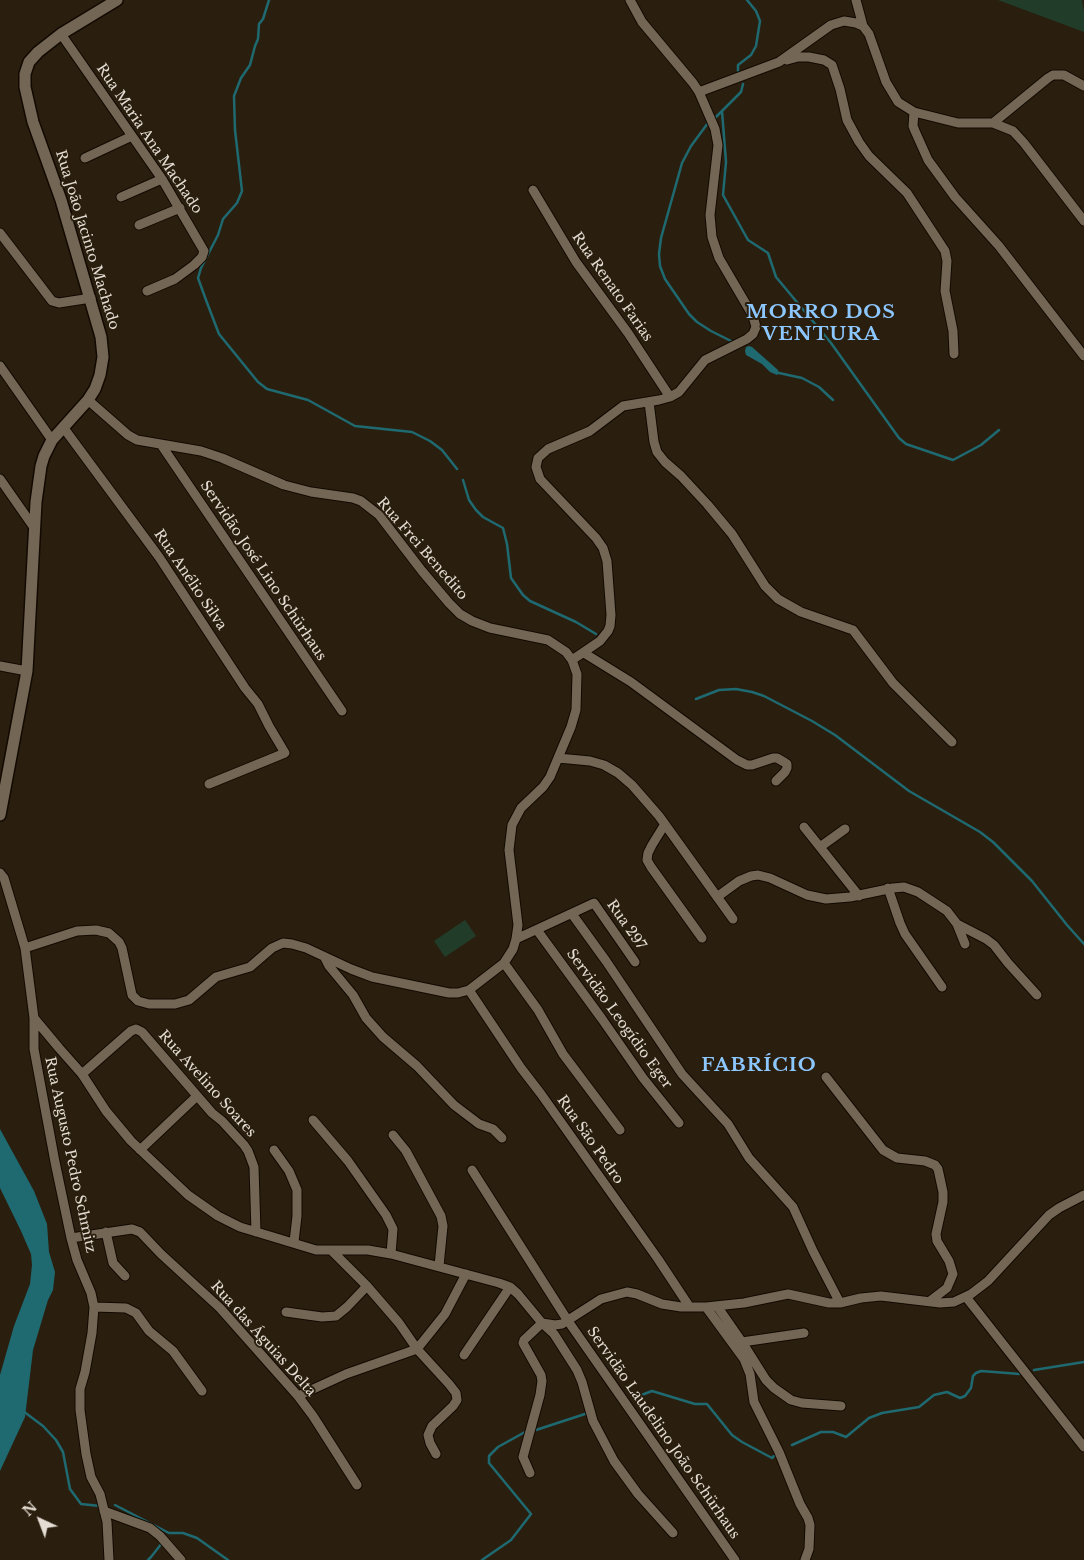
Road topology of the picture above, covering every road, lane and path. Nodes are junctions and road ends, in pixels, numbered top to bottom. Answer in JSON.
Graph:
{"nodes":[{"id":1,"x":117,"y":0,"type":"edge"},
{"id":2,"x":630,"y":0,"type":"edge"},
{"id":3,"x":856,"y":0,"type":"edge"},
{"id":4,"x":863,"y":26,"type":"junction"},
{"id":5,"x":61,"y":34,"type":"junction"},
{"id":6,"x":779,"y":62,"type":"junction"},
{"id":7,"x":1084,"y":86,"type":"edge"},
{"id":8,"x":699,"y":92,"type":"junction"},
{"id":9,"x":914,"y":112,"type":"junction"},
{"id":10,"x":993,"y":123,"type":"junction"},
{"id":11,"x":132,"y":136,"type":"junction"},
{"id":12,"x":85,"y":158,"type":"dead end"},
{"id":13,"x":162,"y":178,"type":"junction"},
{"id":14,"x":533,"y":190,"type":"dead end"},
{"id":15,"x":121,"y":197,"type":"dead end"},
{"id":16,"x":180,"y":208,"type":"junction"},
{"id":17,"x":1084,"y":221,"type":"edge"},
{"id":18,"x":139,"y":226,"type":"dead end"},
{"id":19,"x":0,"y":233,"type":"edge"},
{"id":20,"x":147,"y":291,"type":"dead end"},
{"id":21,"x":91,"y":298,"type":"junction"},
{"id":22,"x":954,"y":354,"type":"dead end"},
{"id":23,"x":1084,"y":356,"type":"edge"},
{"id":24,"x":0,"y":366,"type":"edge"},
{"id":25,"x":670,"y":397,"type":"junction"},
{"id":26,"x":88,"y":400,"type":"junction"},
{"id":27,"x":648,"y":402,"type":"junction"},
{"id":28,"x":63,"y":427,"type":"junction"},
{"id":29,"x":52,"y":440,"type":"junction"},
{"id":30,"x":162,"y":446,"type":"junction"},
{"id":31,"x":0,"y":480,"type":"edge"},
{"id":32,"x":35,"y":529,"type":"junction"},
{"id":33,"x":584,"y":652,"type":"junction"},
{"id":34,"x":572,"y":660,"type":"junction"},
{"id":35,"x":0,"y":666,"type":"edge"},
{"id":36,"x":27,"y":671,"type":"junction"},
{"id":37,"x":342,"y":711,"type":"dead end"},
{"id":38,"x":952,"y":742,"type":"dead end"},
{"id":39,"x":558,"y":758,"type":"junction"},
{"id":40,"x":776,"y":780,"type":"dead end"},
{"id":41,"x":209,"y":784,"type":"dead end"},
{"id":42,"x":0,"y":815,"type":"edge"},
{"id":43,"x":665,"y":824,"type":"junction"},
{"id":44,"x":804,"y":827,"type":"dead end"},
{"id":45,"x":846,"y":830,"type":"dead end"},
{"id":46,"x":820,"y":847,"type":"junction"},
{"id":47,"x":0,"y":873,"type":"edge"},
{"id":48,"x":888,"y":888,"type":"junction"},
{"id":49,"x":859,"y":896,"type":"junction"},
{"id":50,"x":717,"y":897,"type":"junction"},
{"id":51,"x":572,"y":914,"type":"junction"},
{"id":52,"x":733,"y":919,"type":"dead end"},
{"id":53,"x":957,"y":924,"type":"junction"},
{"id":54,"x":537,"y":930,"type":"junction"},
{"id":55,"x":702,"y":938,"type":"dead end"},
{"id":56,"x":516,"y":939,"type":"junction"},
{"id":57,"x":965,"y":944,"type":"dead end"},
{"id":58,"x":25,"y":948,"type":"junction"},
{"id":59,"x":325,"y":958,"type":"junction"},
{"id":60,"x":504,"y":962,"type":"junction"},
{"id":61,"x":635,"y":962,"type":"dead end"},
{"id":62,"x":942,"y":987,"type":"dead end"},
{"id":63,"x":469,"y":990,"type":"junction"},
{"id":64,"x":1037,"y":995,"type":"dead end"},
{"id":65,"x":34,"y":1018,"type":"junction"},
{"id":66,"x":82,"y":1074,"type":"junction"},
{"id":67,"x":826,"y":1077,"type":"dead end"},
{"id":68,"x":197,"y":1096,"type":"junction"},
{"id":69,"x":313,"y":1120,"type":"dead end"},
{"id":70,"x":679,"y":1123,"type":"dead end"},
{"id":71,"x":620,"y":1130,"type":"dead end"},
{"id":72,"x":393,"y":1135,"type":"dead end"},
{"id":73,"x":502,"y":1138,"type":"dead end"},
{"id":74,"x":140,"y":1150,"type":"junction"},
{"id":75,"x":274,"y":1150,"type":"dead end"},
{"id":76,"x":472,"y":1170,"type":"dead end"},
{"id":77,"x":1084,"y":1195,"type":"edge"},
{"id":78,"x":106,"y":1232,"type":"junction"},
{"id":79,"x":256,"y":1232,"type":"junction"},
{"id":80,"x":71,"y":1238,"type":"junction"},
{"id":81,"x":294,"y":1242,"type":"junction"},
{"id":82,"x":332,"y":1250,"type":"junction"},
{"id":83,"x":392,"y":1254,"type":"junction"},
{"id":84,"x":439,"y":1266,"type":"junction"},
{"id":85,"x":466,"y":1274,"type":"junction"},
{"id":86,"x":125,"y":1276,"type":"dead end"},
{"id":87,"x":368,"y":1286,"type":"junction"},
{"id":88,"x":510,"y":1287,"type":"junction"},
{"id":89,"x":966,"y":1297,"type":"junction"},
{"id":90,"x":930,"y":1301,"type":"junction"},
{"id":91,"x":840,"y":1303,"type":"junction"},
{"id":92,"x":688,"y":1306,"type":"junction"},
{"id":93,"x":717,"y":1306,"type":"junction"},
{"id":94,"x":94,"y":1307,"type":"junction"},
{"id":95,"x":706,"y":1307,"type":"junction"},
{"id":96,"x":286,"y":1312,"type":"dead end"},
{"id":97,"x":568,"y":1321,"type":"junction"},
{"id":98,"x":542,"y":1323,"type":"junction"},
{"id":99,"x":804,"y":1333,"type":"dead end"},
{"id":100,"x":742,"y":1342,"type":"junction"},
{"id":101,"x":417,"y":1349,"type":"junction"},
{"id":102,"x":464,"y":1355,"type":"dead end"},
{"id":103,"x":202,"y":1391,"type":"dead end"},
{"id":104,"x":298,"y":1396,"type":"junction"},
{"id":105,"x":841,"y":1406,"type":"dead end"},
{"id":106,"x":1084,"y":1447,"type":"edge"},
{"id":107,"x":436,"y":1454,"type":"dead end"},
{"id":108,"x":530,"y":1473,"type":"dead end"},
{"id":109,"x":358,"y":1485,"type":"dead end"},
{"id":110,"x":104,"y":1511,"type":"junction"},
{"id":111,"x":673,"y":1534,"type":"dead end"},
{"id":112,"x":109,"y":1560,"type":"edge"},
{"id":113,"x":181,"y":1560,"type":"edge"},
{"id":114,"x":735,"y":1560,"type":"edge"},
{"id":115,"x":805,"y":1560,"type":"edge"}],
"edges":[{"from":1,"to":5,"type":"main road","name":"Rua João Jacinto Machado"},
{"from":2,"to":8,"type":"street"},
{"from":3,"to":4,"type":"street"},
{"from":4,"to":6,"type":"street"},
{"from":4,"to":9,"type":"street"},
{"from":5,"to":11,"type":"street","name":"Rua Maria Ana Machado"},
{"from":5,"to":21,"type":"main road","name":"Rua João Jacinto Machado"},
{"from":6,"to":8,"type":"street"},
{"from":6,"to":22,"type":"street"},
{"from":7,"to":10,"type":"street"},
{"from":8,"to":25,"type":"street"},
{"from":9,"to":10,"type":"street"},
{"from":9,"to":23,"type":"street"},
{"from":10,"to":17,"type":"street"},
{"from":11,"to":12,"type":"street"},
{"from":11,"to":13,"type":"street","name":"Rua Maria Ana Machado"},
{"from":13,"to":15,"type":"street"},
{"from":13,"to":16,"type":"street","name":"Rua Maria Ana Machado"},
{"from":14,"to":25,"type":"street","name":"Rua Renato Farias"},
{"from":16,"to":18,"type":"street"},
{"from":16,"to":20,"type":"street","name":"Rua Maria Ana Machado"},
{"from":19,"to":21,"type":"street"},
{"from":21,"to":26,"type":"main road","name":"Rua João Jacinto Machado"},
{"from":24,"to":29,"type":"street"},
{"from":25,"to":27,"type":"street"},
{"from":26,"to":28,"type":"main road","name":"Rua João Jacinto Machado"},
{"from":26,"to":30,"type":"street","name":"Rua Frei Benedito"},
{"from":27,"to":33,"type":"street"},
{"from":27,"to":38,"type":"street"},
{"from":28,"to":29,"type":"main road","name":"Rua João Jacinto Machado"},
{"from":28,"to":41,"type":"street","name":"Rua Anélio Silva"},
{"from":29,"to":32,"type":"main road","name":"Rua João Jacinto Machado"},
{"from":30,"to":34,"type":"street","name":"Rua Frei Benedito"},
{"from":30,"to":37,"type":"street","name":"Servidão José Lino Schürhaus"},
{"from":31,"to":32,"type":"street"},
{"from":32,"to":36,"type":"main road","name":"Rua João Jacinto Machado"},
{"from":33,"to":34,"type":"street"},
{"from":33,"to":40,"type":"street"},
{"from":34,"to":39,"type":"street"},
{"from":35,"to":36,"type":"street"},
{"from":36,"to":42,"type":"main road","name":"Rua João Jacinto Machado"},
{"from":39,"to":43,"type":"street"},
{"from":39,"to":56,"type":"street"},
{"from":43,"to":50,"type":"street"},
{"from":43,"to":55,"type":"street"},
{"from":44,"to":46,"type":"street"},
{"from":45,"to":46,"type":"street"},
{"from":46,"to":49,"type":"street"},
{"from":47,"to":58,"type":"street","name":"Rua Augusto Pedro Schmitz"},
{"from":48,"to":49,"type":"street"},
{"from":48,"to":53,"type":"street"},
{"from":48,"to":62,"type":"street"},
{"from":49,"to":50,"type":"street"},
{"from":50,"to":52,"type":"street"},
{"from":51,"to":54,"type":"street"},
{"from":51,"to":61,"type":"street","name":"Rua 297"},
{"from":51,"to":91,"type":"street"},
{"from":53,"to":57,"type":"street"},
{"from":53,"to":64,"type":"street"},
{"from":54,"to":56,"type":"street"},
{"from":54,"to":70,"type":"street","name":"Servidão Leogídio Eger"},
{"from":56,"to":60,"type":"street"},
{"from":58,"to":59,"type":"street"},
{"from":58,"to":65,"type":"street","name":"Rua Augusto Pedro Schmitz"},
{"from":59,"to":63,"type":"street"},
{"from":59,"to":73,"type":"street"},
{"from":60,"to":63,"type":"street"},
{"from":60,"to":71,"type":"street"},
{"from":63,"to":92,"type":"street","name":"Rua São Pedro"},
{"from":65,"to":66,"type":"street"},
{"from":65,"to":80,"type":"street","name":"Rua Augusto Pedro Schmitz"},
{"from":66,"to":68,"type":"street","name":"Rua Avelino Soares"},
{"from":66,"to":74,"type":"street"},
{"from":67,"to":90,"type":"street"},
{"from":68,"to":74,"type":"street"},
{"from":68,"to":79,"type":"street","name":"Rua Avelino Soares"},
{"from":69,"to":83,"type":"street"},
{"from":72,"to":84,"type":"street"},
{"from":74,"to":79,"type":"street"},
{"from":75,"to":81,"type":"street"},
{"from":76,"to":97,"type":"street","name":"Servidão Laudelino João Schürhaus"},
{"from":77,"to":89,"type":"street"},
{"from":78,"to":80,"type":"street","name":"Rua das Águias Delta"},
{"from":78,"to":86,"type":"street"},
{"from":78,"to":104,"type":"street","name":"Rua das Águias Delta"},
{"from":79,"to":81,"type":"street"},
{"from":80,"to":94,"type":"street","name":"Rua Augusto Pedro Schmitz"},
{"from":81,"to":82,"type":"street"},
{"from":82,"to":83,"type":"street"},
{"from":82,"to":87,"type":"street"},
{"from":83,"to":84,"type":"street"},
{"from":84,"to":85,"type":"street"},
{"from":85,"to":88,"type":"street"},
{"from":85,"to":101,"type":"street"},
{"from":87,"to":96,"type":"street"},
{"from":87,"to":101,"type":"street"},
{"from":88,"to":98,"type":"street"},
{"from":88,"to":102,"type":"street"},
{"from":89,"to":90,"type":"street"},
{"from":89,"to":106,"type":"street"},
{"from":90,"to":91,"type":"street"},
{"from":91,"to":93,"type":"street"},
{"from":92,"to":95,"type":"street"},
{"from":92,"to":97,"type":"street"},
{"from":93,"to":95,"type":"street"},
{"from":93,"to":100,"type":"street"},
{"from":94,"to":103,"type":"street"},
{"from":94,"to":110,"type":"street","name":"Rua Augusto Pedro Schmitz"},
{"from":95,"to":115,"type":"street"},
{"from":97,"to":98,"type":"street"},
{"from":97,"to":114,"type":"street","name":"Servidão Laudelino João Schürhaus"},
{"from":98,"to":108,"type":"street"},
{"from":98,"to":111,"type":"street"},
{"from":99,"to":100,"type":"street"},
{"from":100,"to":105,"type":"street"},
{"from":101,"to":104,"type":"street"},
{"from":101,"to":107,"type":"street"},
{"from":104,"to":109,"type":"street","name":"Rua das Águias Delta"},
{"from":110,"to":112,"type":"street","name":"Rua Augusto Pedro Schmitz"},
{"from":110,"to":113,"type":"street"}]}
